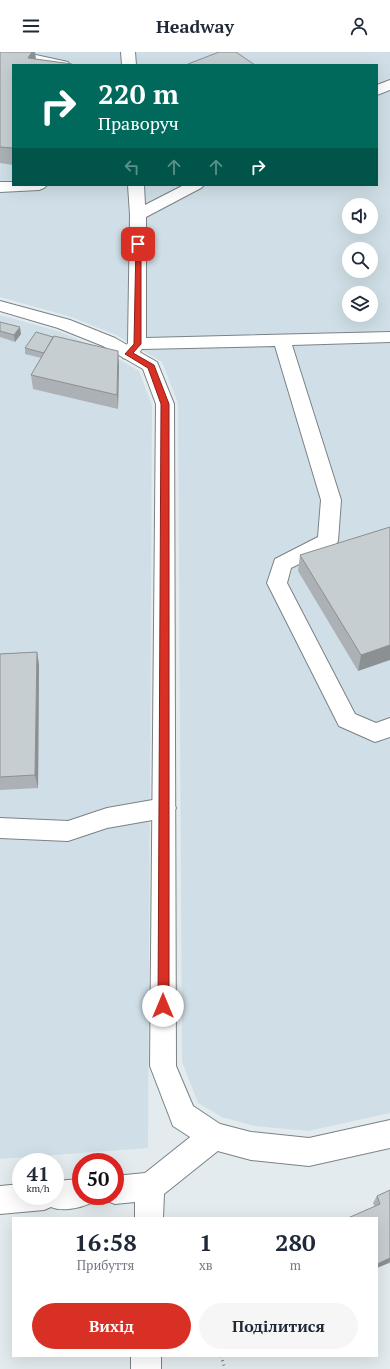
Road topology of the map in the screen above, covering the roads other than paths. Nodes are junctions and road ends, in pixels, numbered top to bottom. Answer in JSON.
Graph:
{"nodes":[{"id":1,"x":3,"y":52,"type":"edge"},
{"id":2,"x":67,"y":52,"type":"edge"},
{"id":3,"x":128,"y":52,"type":"edge"},
{"id":4,"x":58,"y":64,"type":"edge"},
{"id":5,"x":63,"y":64,"type":"edge"},
{"id":6,"x":128,"y":64,"type":"edge"},
{"id":7,"x":390,"y":84,"type":"edge"},
{"id":8,"x":378,"y":90,"type":"edge"},
{"id":9,"x":20,"y":186,"type":"edge"},
{"id":10,"x":136,"y":186,"type":"edge"},
{"id":11,"x":194,"y":186,"type":"edge"},
{"id":12,"x":0,"y":187,"type":"edge"},
{"id":13,"x":138,"y":215,"type":"junction"},
{"id":14,"x":0,"y":306,"type":"edge"},
{"id":15,"x":390,"y":337,"type":"edge"},
{"id":16,"x":282,"y":340,"type":"junction"},
{"id":17,"x":133,"y":349,"type":"junction"},
{"id":18,"x":390,"y":728,"type":"edge"},
{"id":19,"x":164,"y":808,"type":"junction"},
{"id":20,"x":0,"y":828,"type":"edge"},
{"id":21,"x":390,"y":1134,"type":"edge"},
{"id":22,"x":214,"y":1136,"type":"junction"},
{"id":23,"x":150,"y":1187,"type":"junction"},
{"id":24,"x":124,"y":1189,"type":"edge"},
{"id":25,"x":12,"y":1199,"type":"edge"},
{"id":26,"x":0,"y":1200,"type":"edge"},
{"id":27,"x":149,"y":1217,"type":"edge"},
{"id":28,"x":146,"y":1357,"type":"edge"},
{"id":29,"x":146,"y":1369,"type":"edge"}],
"edges":[{"from":1,"to":4,"type":"main road"},
{"from":2,"to":5,"type":"main road"},
{"from":3,"to":6,"type":"main road"},
{"from":7,"to":8,"type":"main road"},
{"from":9,"to":12,"type":"main road"},
{"from":10,"to":13,"type":"main road"},
{"from":11,"to":13,"type":"main road"},
{"from":13,"to":17,"type":"main road"},
{"from":14,"to":17,"type":"main road"},
{"from":15,"to":16,"type":"main road"},
{"from":16,"to":17,"type":"main road"},
{"from":16,"to":18,"type":"main road"},
{"from":17,"to":19,"type":"main road"},
{"from":19,"to":20,"type":"main road"},
{"from":19,"to":22,"type":"main road"},
{"from":21,"to":22,"type":"main road"},
{"from":22,"to":23,"type":"main road"},
{"from":23,"to":24,"type":"main road"},
{"from":23,"to":27,"type":"main road"},
{"from":25,"to":26,"type":"main road"},
{"from":28,"to":29,"type":"main road"}]}
